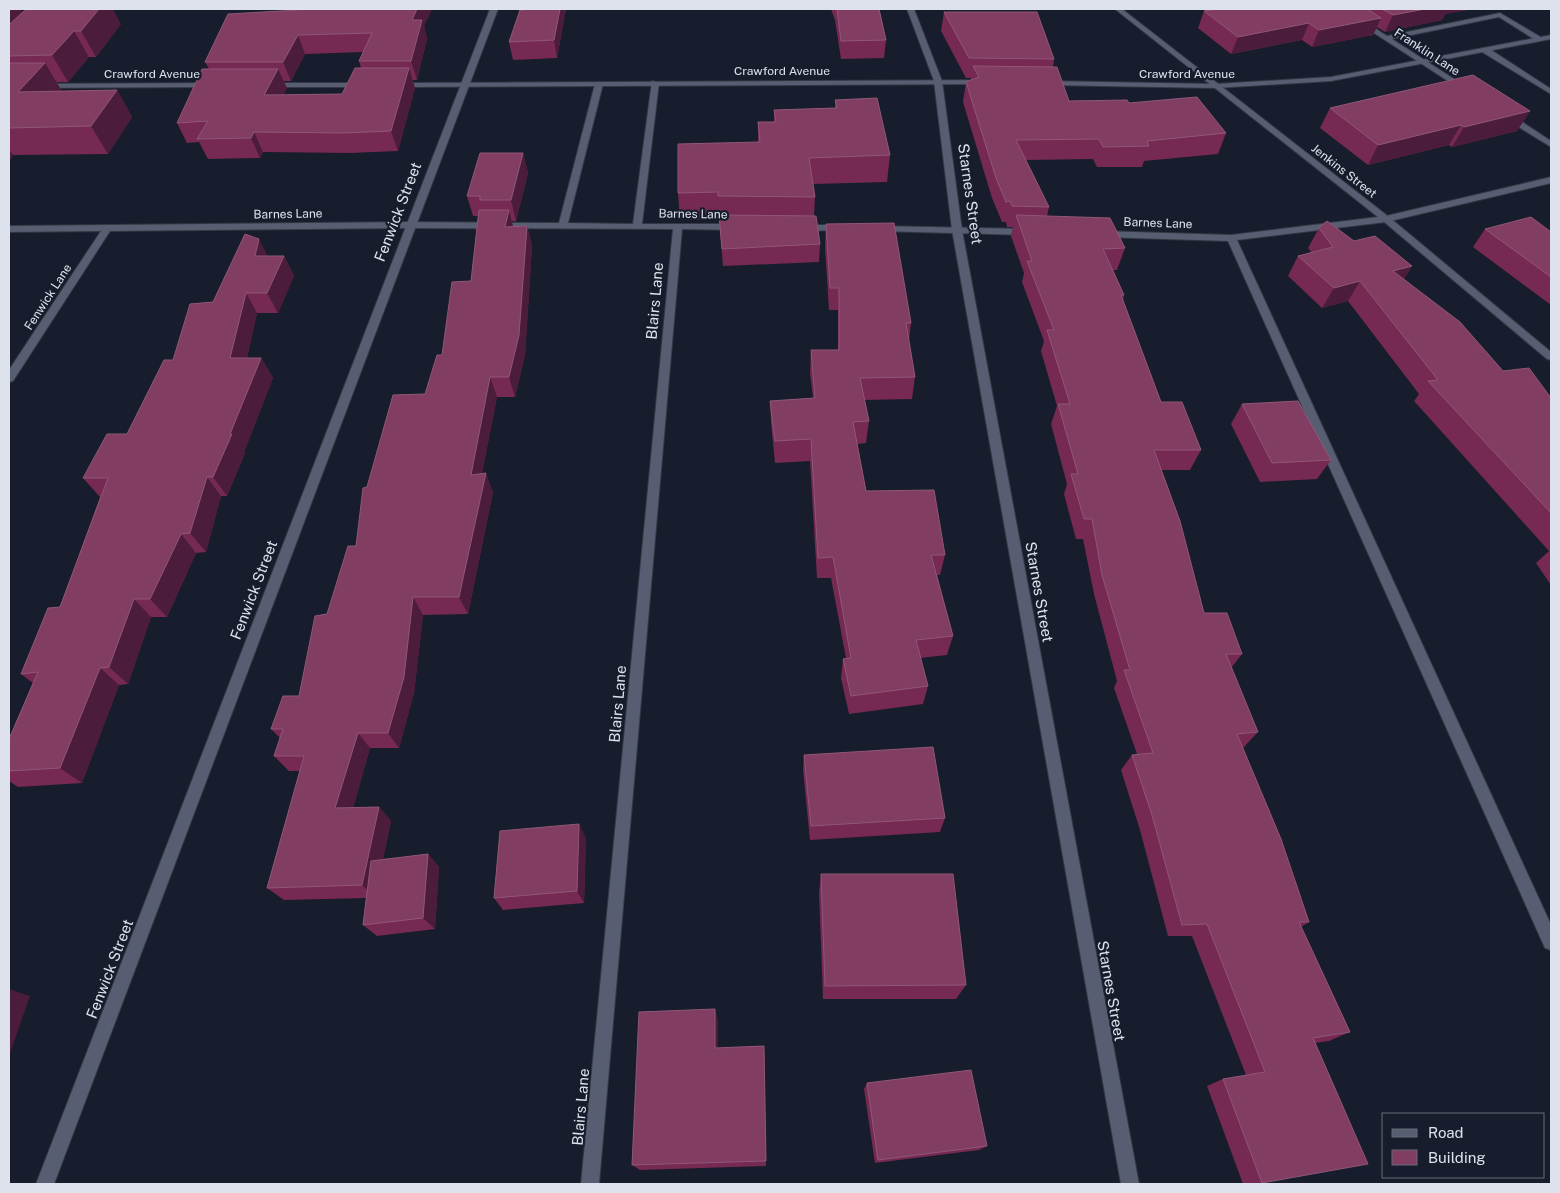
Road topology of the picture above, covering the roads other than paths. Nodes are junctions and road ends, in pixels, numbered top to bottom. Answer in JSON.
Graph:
{"nodes":[{"id":1,"x":494,"y":9,"type":"edge"},
{"id":2,"x":910,"y":9,"type":"edge"},
{"id":3,"x":1118,"y":9,"type":"edge"},
{"id":4,"x":1341,"y":9,"type":"edge"},
{"id":5,"x":1501,"y":12,"type":"edge"},
{"id":6,"x":1551,"y":37,"type":"edge"},
{"id":7,"x":1386,"y":38,"type":"junction"},
{"id":8,"x":1540,"y":39,"type":"junction"},
{"id":9,"x":1485,"y":50,"type":"junction"},
{"id":10,"x":1423,"y":63,"type":"junction"},
{"id":11,"x":938,"y":81,"type":"junction"},
{"id":12,"x":998,"y":82,"type":"edge"},
{"id":13,"x":1037,"y":83,"type":"edge"},
{"id":14,"x":599,"y":84,"type":"junction"},
{"id":15,"x":655,"y":84,"type":"junction"},
{"id":16,"x":256,"y":85,"type":"edge"},
{"id":17,"x":375,"y":85,"type":"edge"},
{"id":18,"x":395,"y":85,"type":"edge"},
{"id":19,"x":464,"y":85,"type":"junction"},
{"id":20,"x":9,"y":86,"type":"edge"},
{"id":21,"x":216,"y":86,"type":"edge"},
{"id":22,"x":1216,"y":86,"type":"junction"},
{"id":23,"x":1551,"y":92,"type":"edge"},
{"id":24,"x":1471,"y":94,"type":"edge"},
{"id":25,"x":1503,"y":114,"type":"edge"},
{"id":26,"x":1551,"y":145,"type":"edge"},
{"id":27,"x":1551,"y":180,"type":"edge"},
{"id":28,"x":1386,"y":219,"type":"junction"},
{"id":29,"x":410,"y":225,"type":"junction"},
{"id":30,"x":563,"y":226,"type":"junction"},
{"id":31,"x":637,"y":226,"type":"junction"},
{"id":32,"x":678,"y":227,"type":"junction"},
{"id":33,"x":748,"y":227,"type":"edge"},
{"id":34,"x":788,"y":228,"type":"edge"},
{"id":35,"x":847,"y":228,"type":"edge"},
{"id":36,"x":9,"y":229,"type":"edge"},
{"id":37,"x":107,"y":229,"type":"junction"},
{"id":38,"x":867,"y":229,"type":"edge"},
{"id":39,"x":957,"y":230,"type":"junction"},
{"id":40,"x":1035,"y":232,"type":"edge"},
{"id":41,"x":1094,"y":234,"type":"edge"},
{"id":42,"x":1231,"y":238,"type":"junction"},
{"id":43,"x":1551,"y":356,"type":"edge"},
{"id":44,"x":9,"y":378,"type":"edge"},
{"id":45,"x":1551,"y":942,"type":"edge"},
{"id":46,"x":45,"y":1184,"type":"edge"},
{"id":47,"x":590,"y":1184,"type":"edge"},
{"id":48,"x":1130,"y":1184,"type":"edge"}],
"edges":[{"from":1,"to":19,"type":"street","name":"Fenwick Street"},
{"from":2,"to":11,"type":"street","name":"Starnes Street"},
{"from":3,"to":22,"type":"street","name":"Jenkins Street"},
{"from":4,"to":7,"type":"street","name":"Franklin Lane"},
{"from":5,"to":7,"type":"street"},
{"from":5,"to":8,"type":"street"},
{"from":6,"to":8,"type":"street","name":"Crawford Avenue"},
{"from":7,"to":10,"type":"street","name":"Franklin Lane"},
{"from":8,"to":9,"type":"street","name":"Crawford Avenue"},
{"from":9,"to":10,"type":"street","name":"Crawford Avenue"},
{"from":9,"to":23,"type":"street"},
{"from":10,"to":22,"type":"street","name":"Crawford Avenue"},
{"from":10,"to":24,"type":"street","name":"Franklin Lane"},
{"from":11,"to":12,"type":"street","name":"Crawford Avenue"},
{"from":11,"to":15,"type":"street","name":"Crawford Avenue"},
{"from":11,"to":39,"type":"street","name":"Starnes Street"},
{"from":13,"to":22,"type":"street","name":"Crawford Avenue"},
{"from":14,"to":15,"type":"street","name":"Crawford Avenue"},
{"from":14,"to":19,"type":"street","name":"Crawford Avenue"},
{"from":14,"to":30,"type":"street"},
{"from":15,"to":31,"type":"street"},
{"from":16,"to":17,"type":"street"},
{"from":18,"to":19,"type":"street","name":"Crawford Avenue"},
{"from":19,"to":29,"type":"street","name":"Fenwick Street"},
{"from":20,"to":21,"type":"street","name":"Crawford Avenue"},
{"from":22,"to":28,"type":"street","name":"Jenkins Street"},
{"from":25,"to":26,"type":"street"},
{"from":27,"to":28,"type":"street","name":"Barnes Lane"},
{"from":28,"to":42,"type":"street","name":"Barnes Lane"},
{"from":28,"to":43,"type":"street","name":"Jenkins Street"},
{"from":29,"to":30,"type":"street","name":"Barnes Lane"},
{"from":29,"to":37,"type":"street","name":"Barnes Lane"},
{"from":29,"to":46,"type":"street","name":"Fenwick Street"},
{"from":30,"to":31,"type":"street","name":"Barnes Lane"},
{"from":31,"to":32,"type":"street","name":"Barnes Lane"},
{"from":32,"to":33,"type":"street","name":"Barnes Lane"},
{"from":32,"to":47,"type":"street","name":"Blairs Lane"},
{"from":34,"to":35,"type":"street"},
{"from":36,"to":37,"type":"street","name":"Barnes Lane"},
{"from":37,"to":44,"type":"street","name":"Fenwick Lane"},
{"from":38,"to":39,"type":"street"},
{"from":39,"to":40,"type":"street"},
{"from":39,"to":48,"type":"street","name":"Starnes Street"},
{"from":41,"to":42,"type":"street","name":"Barnes Lane"},
{"from":42,"to":45,"type":"street"}]}
